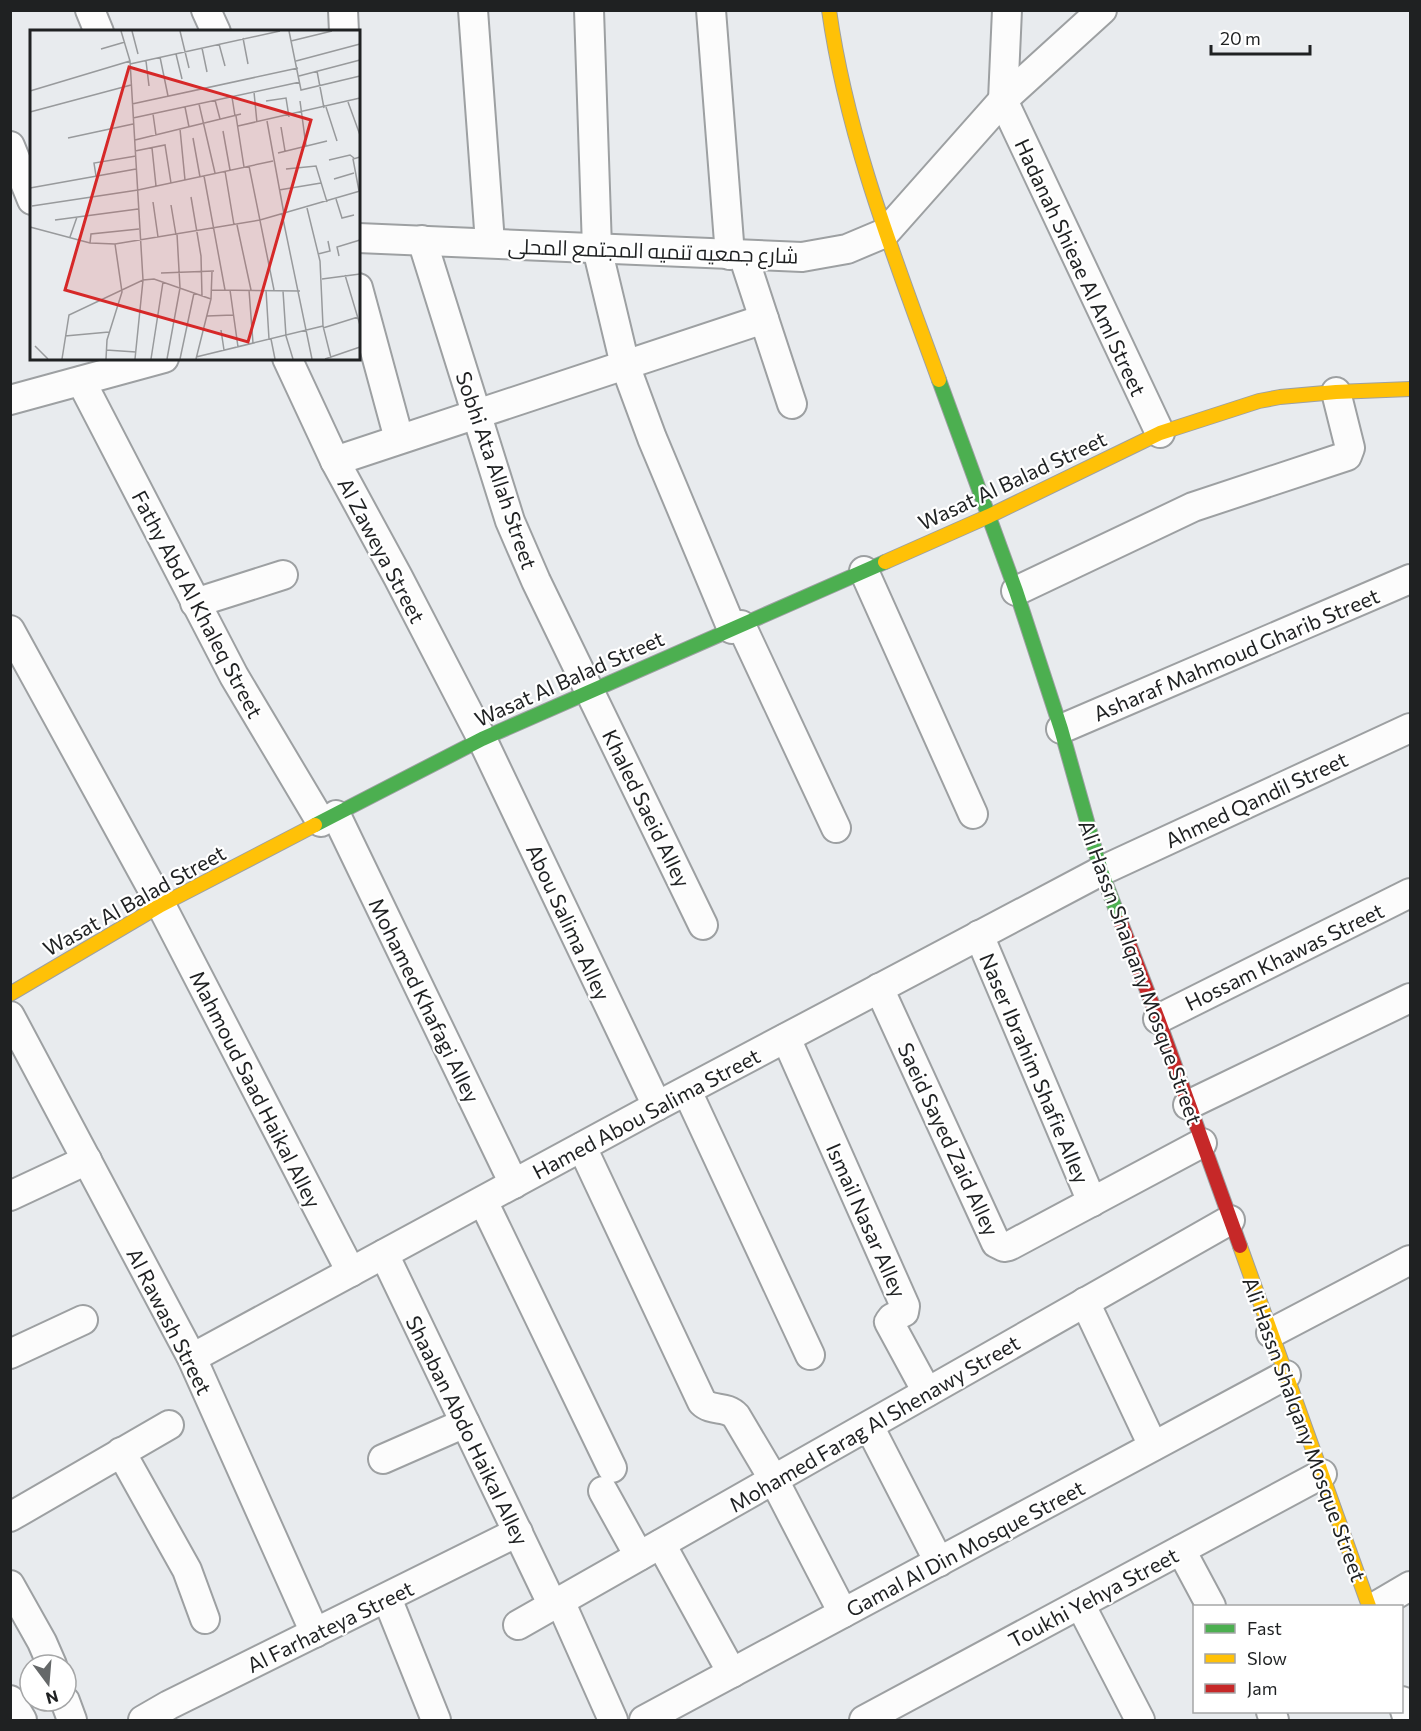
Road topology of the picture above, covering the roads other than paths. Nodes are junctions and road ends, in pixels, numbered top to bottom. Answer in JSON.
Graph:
{"nodes":[{"id":1,"x":90,"y":10,"type":"edge"},
{"id":2,"x":206,"y":10,"type":"edge"},
{"id":3,"x":343,"y":10,"type":"edge"},
{"id":4,"x":473,"y":10,"type":"edge"},
{"id":5,"x":589,"y":10,"type":"edge"},
{"id":6,"x":711,"y":10,"type":"edge"},
{"id":7,"x":829,"y":10,"type":"edge"},
{"id":8,"x":1007,"y":10,"type":"edge"},
{"id":9,"x":1102,"y":10,"type":"edge"},
{"id":10,"x":98,"y":30,"type":"edge"},
{"id":11,"x":215,"y":30,"type":"edge"},
{"id":12,"x":344,"y":30,"type":"edge"},
{"id":13,"x":1003,"y":100,"type":"junction"},
{"id":14,"x":10,"y":146,"type":"edge"},
{"id":15,"x":30,"y":195,"type":"edge"},
{"id":16,"x":885,"y":233,"type":"junction"},
{"id":17,"x":360,"y":238,"type":"edge"},
{"id":18,"x":422,"y":240,"type":"junction"},
{"id":19,"x":490,"y":243,"type":"junction"},
{"id":20,"x":597,"y":248,"type":"junction"},
{"id":21,"x":736,"y":255,"type":"junction"},
{"id":22,"x":360,"y":300,"type":"edge"},
{"id":23,"x":764,"y":319,"type":"junction"},
{"id":24,"x":154,"y":360,"type":"edge"},
{"id":25,"x":288,"y":360,"type":"edge"},
{"id":26,"x":625,"y":365,"type":"junction"},
{"id":27,"x":91,"y":372,"type":"edge"},
{"id":28,"x":1410,"y":389,"type":"edge"},
{"id":29,"x":1336,"y":392,"type":"junction"},
{"id":30,"x":10,"y":400,"type":"edge"},
{"id":31,"x":792,"y":404,"type":"dead end"},
{"id":32,"x":475,"y":415,"type":"junction"},
{"id":33,"x":1160,"y":433,"type":"junction"},
{"id":34,"x":399,"y":439,"type":"junction"},
{"id":35,"x":335,"y":461,"type":"junction"},
{"id":36,"x":989,"y":516,"type":"junction"},
{"id":37,"x":864,"y":571,"type":"junction"},
{"id":38,"x":283,"y":575,"type":"dead end"},
{"id":39,"x":1410,"y":579,"type":"edge"},
{"id":40,"x":1016,"y":591,"type":"junction"},
{"id":41,"x":195,"y":603,"type":"junction"},
{"id":42,"x":736,"y":627,"type":"junction"},
{"id":43,"x":10,"y":630,"type":"edge"},
{"id":44,"x":591,"y":691,"type":"junction"},
{"id":45,"x":1410,"y":728,"type":"edge"},
{"id":46,"x":1061,"y":729,"type":"junction"},
{"id":47,"x":482,"y":739,"type":"junction"},
{"id":48,"x":974,"y":814,"type":"dead end"},
{"id":49,"x":328,"y":819,"type":"junction"},
{"id":50,"x":837,"y":828,"type":"dead end"},
{"id":51,"x":1101,"y":871,"type":"junction"},
{"id":52,"x":1410,"y":893,"type":"edge"},
{"id":53,"x":161,"y":905,"type":"junction"},
{"id":54,"x":703,"y":926,"type":"dead end"},
{"id":55,"x":979,"y":935,"type":"junction"},
{"id":56,"x":879,"y":988,"type":"junction"},
{"id":57,"x":11,"y":997,"type":"edge"},
{"id":58,"x":1410,"y":999,"type":"edge"},
{"id":59,"x":1158,"y":1019,"type":"junction"},
{"id":60,"x":786,"y":1038,"type":"junction"},
{"id":61,"x":687,"y":1091,"type":"junction"},
{"id":62,"x":1188,"y":1105,"type":"junction"},
{"id":63,"x":657,"y":1106,"type":"junction"},
{"id":64,"x":1202,"y":1143,"type":"junction"},
{"id":65,"x":582,"y":1147,"type":"junction"},
{"id":66,"x":87,"y":1160,"type":"junction"},
{"id":67,"x":514,"y":1184,"type":"junction"},
{"id":68,"x":10,"y":1196,"type":"edge"},
{"id":69,"x":483,"y":1201,"type":"junction"},
{"id":70,"x":1092,"y":1202,"type":"junction"},
{"id":71,"x":1230,"y":1220,"type":"junction"},
{"id":72,"x":384,"y":1254,"type":"junction"},
{"id":73,"x":1410,"y":1260,"type":"edge"},
{"id":74,"x":351,"y":1272,"type":"junction"},
{"id":75,"x":1085,"y":1302,"type":"junction"},
{"id":76,"x":83,"y":1320,"type":"dead end"},
{"id":77,"x":1272,"y":1333,"type":"junction"},
{"id":78,"x":10,"y":1354,"type":"edge"},
{"id":79,"x":810,"y":1354,"type":"dead end"},
{"id":80,"x":192,"y":1358,"type":"junction"},
{"id":81,"x":1286,"y":1375,"type":"junction"},
{"id":82,"x":927,"y":1392,"type":"junction"},
{"id":83,"x":465,"y":1423,"type":"junction"},
{"id":84,"x":169,"y":1425,"type":"dead end"},
{"id":85,"x":869,"y":1425,"type":"junction"},
{"id":86,"x":1154,"y":1446,"type":"junction"},
{"id":87,"x":121,"y":1452,"type":"junction"},
{"id":88,"x":383,"y":1459,"type":"dead end"},
{"id":89,"x":1322,"y":1474,"type":"junction"},
{"id":90,"x":774,"y":1479,"type":"junction"},
{"id":91,"x":10,"y":1517,"type":"edge"},
{"id":92,"x":518,"y":1532,"type":"junction"},
{"id":93,"x":650,"y":1550,"type":"junction"},
{"id":94,"x":1181,"y":1550,"type":"junction"},
{"id":95,"x":939,"y":1562,"type":"junction"},
{"id":96,"x":10,"y":1585,"type":"edge"},
{"id":97,"x":1410,"y":1586,"type":"edge"},
{"id":98,"x":387,"y":1598,"type":"junction"},
{"id":99,"x":556,"y":1603,"type":"junction"},
{"id":100,"x":1080,"y":1604,"type":"junction"},
{"id":101,"x":1210,"y":1605,"type":"edge"},
{"id":102,"x":1369,"y":1605,"type":"edge"},
{"id":103,"x":1378,"y":1605,"type":"edge"},
{"id":104,"x":843,"y":1613,"type":"junction"},
{"id":105,"x":205,"y":1619,"type":"dead end"},
{"id":106,"x":518,"y":1625,"type":"dead end"},
{"id":107,"x":315,"y":1633,"type":"junction"},
{"id":108,"x":47,"y":1653,"type":"edge"},
{"id":109,"x":732,"y":1673,"type":"junction"},
{"id":110,"x":10,"y":1700,"type":"edge"},
{"id":111,"x":173,"y":1713,"type":"edge"},
{"id":112,"x":22,"y":1720,"type":"edge"},
{"id":113,"x":143,"y":1720,"type":"edge"},
{"id":114,"x":436,"y":1720,"type":"edge"},
{"id":115,"x":613,"y":1720,"type":"edge"},
{"id":116,"x":644,"y":1720,"type":"edge"},
{"id":117,"x":866,"y":1720,"type":"edge"},
{"id":118,"x":1140,"y":1720,"type":"edge"}],
"edges":[{"from":1,"to":10,"type":"street"},
{"from":2,"to":11,"type":"street"},
{"from":3,"to":12,"type":"street"},
{"from":4,"to":19,"type":"street"},
{"from":5,"to":20,"type":"street"},
{"from":6,"to":21,"type":"street"},
{"from":7,"to":16,"type":"street","name":"Ali Hassn Shalqany Mosque Street"},
{"from":8,"to":13,"type":"street"},
{"from":9,"to":13,"type":"street","name":"شارع جمعيه تنميه المجتمع المحلى"},
{"from":13,"to":16,"type":"street","name":"شارع جمعيه تنميه المجتمع المحلى"},
{"from":13,"to":33,"type":"street","name":"Hadanah Shieae Al Aml Street"},
{"from":14,"to":15,"type":"street"},
{"from":16,"to":21,"type":"street","name":"شارع جمعيه تنميه المجتمع المحلى"},
{"from":16,"to":36,"type":"street","name":"Ali Hassn Shalqany Mosque Street"},
{"from":17,"to":18,"type":"street","name":"شارع جمعيه تنميه المجتمع المحلى"},
{"from":18,"to":19,"type":"street","name":"شارع جمعيه تنميه المجتمع المحلى"},
{"from":18,"to":32,"type":"street","name":"Sobhi Ata Allah Street"},
{"from":19,"to":20,"type":"street","name":"شارع جمعيه تنميه المجتمع المحلى"},
{"from":20,"to":21,"type":"street","name":"شارع جمعيه تنميه المجتمع المحلى"},
{"from":20,"to":26,"type":"street"},
{"from":21,"to":23,"type":"street"},
{"from":22,"to":34,"type":"street"},
{"from":23,"to":26,"type":"street"},
{"from":23,"to":31,"type":"street"},
{"from":24,"to":27,"type":"street"},
{"from":25,"to":35,"type":"street","name":"Al Zaweya Street"},
{"from":26,"to":32,"type":"street"},
{"from":26,"to":42,"type":"street"},
{"from":27,"to":30,"type":"street"},
{"from":27,"to":41,"type":"street","name":"Fathy Abd Al Khaleq Street"},
{"from":28,"to":29,"type":"street","name":"Wasat Al Balad Street"},
{"from":29,"to":33,"type":"street","name":"Wasat Al Balad Street"},
{"from":29,"to":40,"type":"street"},
{"from":32,"to":34,"type":"street"},
{"from":32,"to":44,"type":"street","name":"Sobhi Ata Allah Street"},
{"from":33,"to":36,"type":"street","name":"Wasat Al Balad Street"},
{"from":34,"to":35,"type":"street"},
{"from":35,"to":47,"type":"street","name":"Al Zaweya Street"},
{"from":36,"to":37,"type":"street","name":"Wasat Al Balad Street"},
{"from":36,"to":40,"type":"street","name":"Ali Hassn Shalqany Mosque Street"},
{"from":37,"to":42,"type":"street","name":"Wasat Al Balad Street"},
{"from":37,"to":48,"type":"street"},
{"from":38,"to":41,"type":"street"},
{"from":39,"to":46,"type":"street","name":"Asharaf Mahmoud Gharib Street"},
{"from":40,"to":46,"type":"street","name":"Ali Hassn Shalqany Mosque Street"},
{"from":41,"to":49,"type":"street","name":"Fathy Abd Al Khaleq Street"},
{"from":42,"to":44,"type":"street","name":"Wasat Al Balad Street"},
{"from":42,"to":50,"type":"street"},
{"from":43,"to":53,"type":"street","name":"Mahmoud Saad Haikal Alley"},
{"from":44,"to":47,"type":"street","name":"Wasat Al Balad Street"},
{"from":44,"to":54,"type":"street","name":"Khaled Saeid Alley"},
{"from":45,"to":51,"type":"street","name":"Ahmed Qandil Street"},
{"from":46,"to":51,"type":"street","name":"Ali Hassn Shalqany Mosque Street"},
{"from":47,"to":49,"type":"street","name":"Wasat Al Balad Street"},
{"from":47,"to":63,"type":"street","name":"Abou Salima Alley"},
{"from":49,"to":53,"type":"street","name":"Wasat Al Balad Street"},
{"from":49,"to":67,"type":"street","name":"Mohamed Khafagi Alley"},
{"from":51,"to":55,"type":"street","name":"Hamed Abou Salima Street"},
{"from":51,"to":59,"type":"street","name":"Ali Hassn Shalqany Mosque Street"},
{"from":52,"to":59,"type":"street","name":"Hossam Khawas Street"},
{"from":53,"to":57,"type":"street","name":"Wasat Al Balad Street"},
{"from":53,"to":74,"type":"street","name":"Mahmoud Saad Haikal Alley"},
{"from":55,"to":56,"type":"street","name":"Hamed Abou Salima Street"},
{"from":55,"to":70,"type":"street","name":"Naser Ibrahim Shafie Alley"},
{"from":56,"to":60,"type":"street","name":"Hamed Abou Salima Street"},
{"from":56,"to":70,"type":"street","name":"Saeid Sayed Zaid Alley"},
{"from":57,"to":66,"type":"street","name":"Al Rawash Street"},
{"from":58,"to":62,"type":"street"},
{"from":59,"to":62,"type":"street","name":"Ali Hassn Shalqany Mosque Street"},
{"from":60,"to":61,"type":"street","name":"Hamed Abou Salima Street"},
{"from":60,"to":82,"type":"street","name":"Ismail Nasar Alley"},
{"from":61,"to":63,"type":"street","name":"Hamed Abou Salima Street"},
{"from":61,"to":79,"type":"street"},
{"from":62,"to":64,"type":"street","name":"Ali Hassn Shalqany Mosque Street"},
{"from":63,"to":65,"type":"street","name":"Hamed Abou Salima Street"},
{"from":64,"to":70,"type":"street","name":"Saeid Sayed Zaid Alley"},
{"from":64,"to":71,"type":"street","name":"Ali Hassn Shalqany Mosque Street"},
{"from":65,"to":67,"type":"street","name":"Hamed Abou Salima Street"},
{"from":65,"to":90,"type":"street"},
{"from":66,"to":68,"type":"street"},
{"from":66,"to":80,"type":"street","name":"Al Rawash Street"},
{"from":67,"to":69,"type":"street","name":"Hamed Abou Salima Street"},
{"from":69,"to":72,"type":"street","name":"Hamed Abou Salima Street"},
{"from":69,"to":93,"type":"street"},
{"from":71,"to":75,"type":"street","name":"Mohamed Farag Al Shenawy Street"},
{"from":71,"to":77,"type":"street","name":"Ali Hassn Shalqany Mosque Street"},
{"from":72,"to":74,"type":"street","name":"Hamed Abou Salima Street"},
{"from":72,"to":83,"type":"street","name":"Shaaban Abdo Haikal Alley"},
{"from":73,"to":77,"type":"street"},
{"from":74,"to":80,"type":"street","name":"Hamed Abou Salima Street"},
{"from":75,"to":82,"type":"street","name":"Mohamed Farag Al Shenawy Street"},
{"from":75,"to":86,"type":"street"},
{"from":76,"to":78,"type":"street"},
{"from":77,"to":81,"type":"street","name":"Ali Hassn Shalqany Mosque Street"},
{"from":80,"to":107,"type":"street","name":"Al Rawash Street"},
{"from":81,"to":86,"type":"street","name":"Gamal Al Din Mosque Street"},
{"from":81,"to":89,"type":"street","name":"Ali Hassn Shalqany Mosque Street"},
{"from":82,"to":85,"type":"street","name":"Mohamed Farag Al Shenawy Street"},
{"from":83,"to":88,"type":"street"},
{"from":83,"to":92,"type":"street","name":"Shaaban Abdo Haikal Alley"},
{"from":84,"to":87,"type":"street"},
{"from":85,"to":90,"type":"street","name":"Mohamed Farag Al Shenawy Street"},
{"from":85,"to":95,"type":"street"},
{"from":86,"to":95,"type":"street","name":"Gamal Al Din Mosque Street"},
{"from":87,"to":91,"type":"street"},
{"from":87,"to":105,"type":"street"},
{"from":89,"to":94,"type":"street","name":"Toukhi Yehya Street"},
{"from":89,"to":102,"type":"street","name":"Ali Hassn Shalqany Mosque Street"},
{"from":90,"to":93,"type":"street","name":"Mohamed Farag Al Shenawy Street"},
{"from":90,"to":104,"type":"street"},
{"from":92,"to":98,"type":"street","name":"Al Farhateya Street"},
{"from":92,"to":99,"type":"street","name":"Shaaban Abdo Haikal Alley"},
{"from":93,"to":99,"type":"street","name":"Mohamed Farag Al Shenawy Street"},
{"from":93,"to":109,"type":"street"},
{"from":94,"to":100,"type":"street","name":"Toukhi Yehya Street"},
{"from":94,"to":101,"type":"street"},
{"from":95,"to":104,"type":"street","name":"Gamal Al Din Mosque Street"},
{"from":96,"to":108,"type":"street"},
{"from":97,"to":103,"type":"street"},
{"from":98,"to":107,"type":"street","name":"Al Farhateya Street"},
{"from":98,"to":114,"type":"street"},
{"from":99,"to":106,"type":"street","name":"Mohamed Farag Al Shenawy Street"},
{"from":99,"to":115,"type":"street","name":"Shaaban Abdo Haikal Alley"},
{"from":100,"to":117,"type":"street","name":"Toukhi Yehya Street"},
{"from":100,"to":118,"type":"street"},
{"from":104,"to":109,"type":"street","name":"Gamal Al Din Mosque Street"},
{"from":107,"to":111,"type":"street","name":"Al Farhateya Street"},
{"from":109,"to":116,"type":"street","name":"Gamal Al Din Mosque Street"},
{"from":110,"to":112,"type":"street"},
{"from":111,"to":113,"type":"street","name":"Al Farhateya Street"}]}
